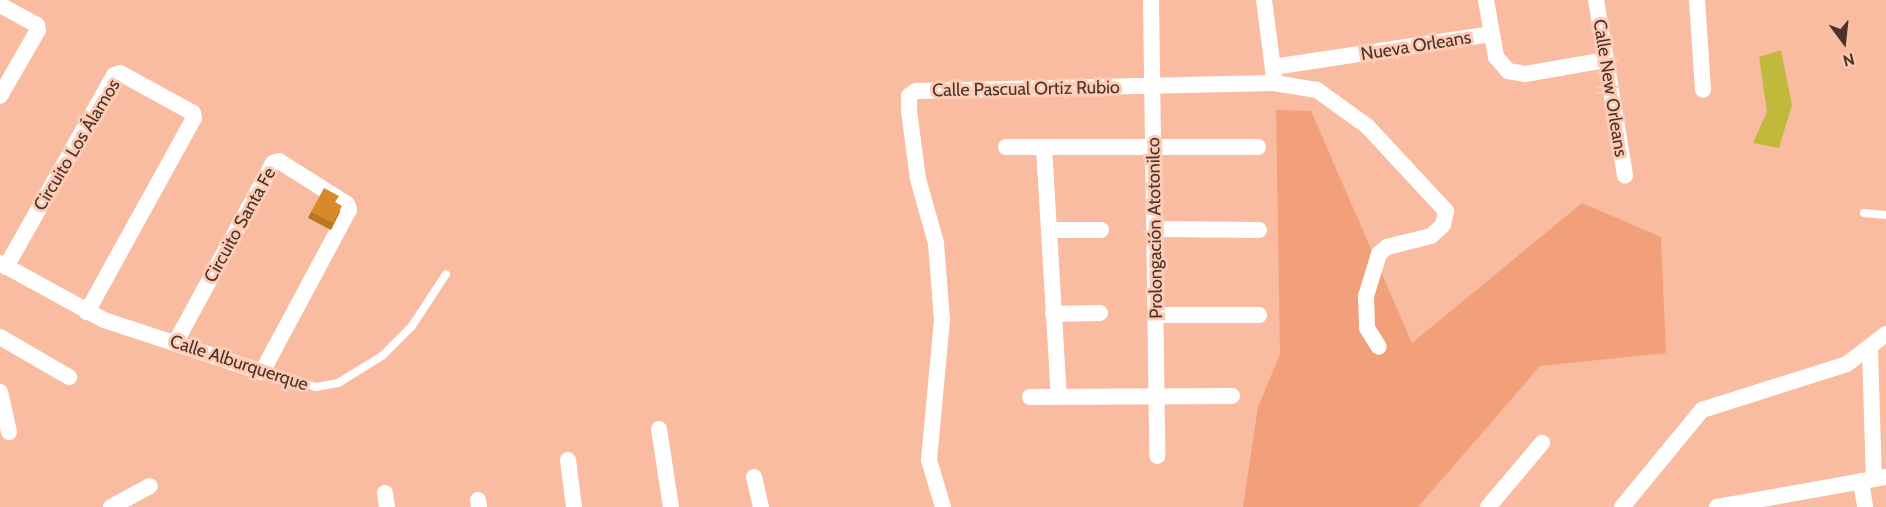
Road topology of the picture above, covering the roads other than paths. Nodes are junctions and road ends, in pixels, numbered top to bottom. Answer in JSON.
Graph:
{"nodes":[{"id":1,"x":1151,"y":0,"type":"edge"},
{"id":2,"x":1264,"y":0,"type":"edge"},
{"id":3,"x":1486,"y":0,"type":"edge"},
{"id":4,"x":1596,"y":0,"type":"edge"},
{"id":5,"x":1697,"y":0,"type":"edge"},
{"id":6,"x":0,"y":5,"type":"edge"},
{"id":7,"x":1491,"y":34,"type":"junction"},
{"id":8,"x":1605,"y":60,"type":"junction"},
{"id":9,"x":1273,"y":75,"type":"junction"},
{"id":10,"x":1154,"y":88,"type":"junction"},
{"id":11,"x":1703,"y":90,"type":"dead end"},
{"id":12,"x":0,"y":96,"type":"edge"},
{"id":13,"x":1155,"y":146,"type":"junction"},
{"id":14,"x":1006,"y":147,"type":"dead end"},
{"id":15,"x":1044,"y":147,"type":"junction"},
{"id":16,"x":1258,"y":147,"type":"dead end"},
{"id":17,"x":1625,"y":176,"type":"dead end"},
{"id":18,"x":1864,"y":213,"type":"dead end"},
{"id":19,"x":1886,"y":215,"type":"edge"},
{"id":20,"x":1156,"y":229,"type":"junction"},
{"id":21,"x":1101,"y":230,"type":"dead end"},
{"id":22,"x":1259,"y":230,"type":"dead end"},
{"id":23,"x":1049,"y":231,"type":"junction"},
{"id":24,"x":3,"y":265,"type":"edge"},
{"id":25,"x":446,"y":274,"type":"dead end"},
{"id":26,"x":87,"y":312,"type":"junction"},
{"id":27,"x":1100,"y":313,"type":"dead end"},
{"id":28,"x":1053,"y":314,"type":"junction"},
{"id":29,"x":1156,"y":315,"type":"junction"},
{"id":30,"x":1259,"y":315,"type":"dead end"},
{"id":31,"x":1886,"y":334,"type":"edge"},
{"id":32,"x":0,"y":336,"type":"edge"},
{"id":33,"x":176,"y":342,"type":"junction"},
{"id":34,"x":1379,"y":347,"type":"dead end"},
{"id":35,"x":1870,"y":348,"type":"junction"},
{"id":36,"x":262,"y":372,"type":"junction"},
{"id":37,"x":69,"y":377,"type":"dead end"},
{"id":38,"x":0,"y":392,"type":"edge"},
{"id":39,"x":1232,"y":396,"type":"dead end"},
{"id":40,"x":1030,"y":397,"type":"dead end"},
{"id":41,"x":1059,"y":397,"type":"junction"},
{"id":42,"x":1156,"y":398,"type":"junction"},
{"id":43,"x":659,"y":429,"type":"dead end"},
{"id":44,"x":9,"y":432,"type":"dead end"},
{"id":45,"x":1542,"y":443,"type":"dead end"},
{"id":46,"x":1157,"y":456,"type":"dead end"},
{"id":47,"x":568,"y":460,"type":"dead end"},
{"id":48,"x":754,"y":477,"type":"dead end"},
{"id":49,"x":1874,"y":479,"type":"edge"},
{"id":50,"x":150,"y":486,"type":"dead end"},
{"id":51,"x":1796,"y":500,"type":"edge"},
{"id":52,"x":111,"y":507,"type":"edge"},
{"id":53,"x":574,"y":507,"type":"edge"},
{"id":54,"x":671,"y":507,"type":"edge"},
{"id":55,"x":761,"y":507,"type":"edge"},
{"id":56,"x":943,"y":507,"type":"edge"},
{"id":57,"x":1488,"y":507,"type":"edge"},
{"id":58,"x":1622,"y":507,"type":"edge"},
{"id":59,"x":1717,"y":507,"type":"edge"},
{"id":60,"x":1865,"y":507,"type":"edge"}],
"edges":[{"from":1,"to":10,"type":"street","name":"Prolongación Atotonilco"},
{"from":2,"to":9,"type":"street"},
{"from":3,"to":7,"type":"street"},
{"from":4,"to":8,"type":"street","name":"Calle New Orleans"},
{"from":5,"to":11,"type":"street"},
{"from":6,"to":12,"type":"street"},
{"from":7,"to":8,"type":"street","name":"Nueva Orleans"},
{"from":7,"to":9,"type":"street","name":"Nueva Orleans"},
{"from":8,"to":17,"type":"street","name":"Calle New Orleans"},
{"from":9,"to":10,"type":"street","name":"Calle Pascual Ortiz Rubio"},
{"from":9,"to":34,"type":"street"},
{"from":10,"to":13,"type":"street","name":"Prolongación Atotonilco"},
{"from":10,"to":56,"type":"street","name":"Calle Pascual Ortiz Rubio"},
{"from":13,"to":15,"type":"street"},
{"from":13,"to":16,"type":"street"},
{"from":13,"to":20,"type":"street","name":"Prolongación Atotonilco"},
{"from":14,"to":15,"type":"street"},
{"from":15,"to":23,"type":"street"},
{"from":18,"to":19,"type":"lane"},
{"from":20,"to":22,"type":"street"},
{"from":20,"to":29,"type":"street","name":"Prolongación Atotonilco"},
{"from":21,"to":23,"type":"street"},
{"from":23,"to":28,"type":"street"},
{"from":24,"to":26,"type":"street","name":"Calle Alburquerque"},
{"from":24,"to":26,"type":"street","name":"Circuito Los Álamos"},
{"from":25,"to":36,"type":"lane","name":"Calle Alburquerque"},
{"from":26,"to":33,"type":"street","name":"Calle Alburquerque"},
{"from":27,"to":28,"type":"street"},
{"from":28,"to":41,"type":"street"},
{"from":29,"to":30,"type":"street"},
{"from":29,"to":42,"type":"street","name":"Prolongación Atotonilco"},
{"from":31,"to":35,"type":"street"},
{"from":32,"to":37,"type":"street"},
{"from":33,"to":36,"type":"street","name":"Calle Alburquerque"},
{"from":33,"to":36,"type":"street","name":"Circuito Santa Fe"},
{"from":35,"to":49,"type":"street"},
{"from":35,"to":58,"type":"street"},
{"from":38,"to":44,"type":"street"},
{"from":39,"to":42,"type":"street"},
{"from":40,"to":41,"type":"street"},
{"from":41,"to":42,"type":"street"},
{"from":42,"to":46,"type":"street","name":"Prolongación Atotonilco"},
{"from":43,"to":54,"type":"street"},
{"from":45,"to":57,"type":"street"},
{"from":47,"to":53,"type":"street"},
{"from":48,"to":55,"type":"street"},
{"from":49,"to":51,"type":"street"},
{"from":49,"to":60,"type":"street"},
{"from":50,"to":52,"type":"street"},
{"from":51,"to":59,"type":"street"}]}
